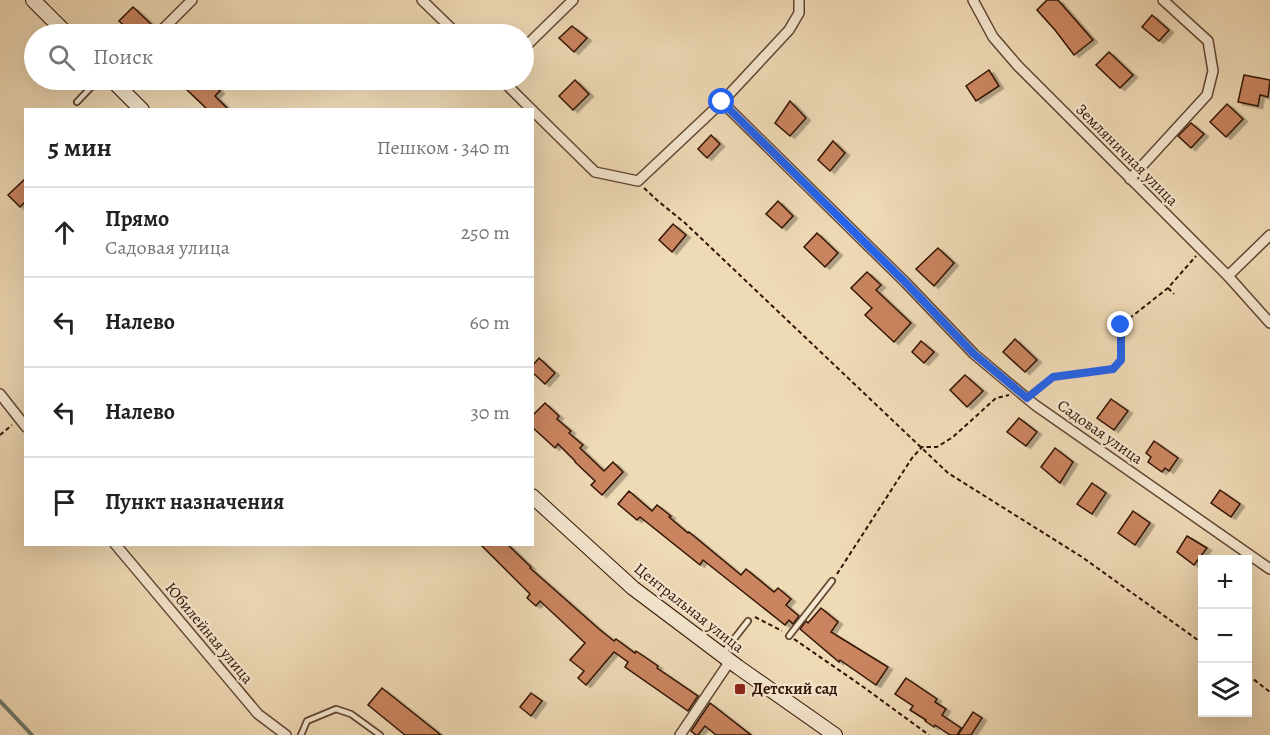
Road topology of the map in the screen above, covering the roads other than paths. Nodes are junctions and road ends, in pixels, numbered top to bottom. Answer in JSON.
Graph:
{"nodes":[{"id":1,"x":33,"y":0,"type":"edge"},
{"id":2,"x":192,"y":0,"type":"edge"},
{"id":3,"x":422,"y":0,"type":"edge"},
{"id":4,"x":573,"y":0,"type":"edge"},
{"id":5,"x":800,"y":0,"type":"edge"},
{"id":6,"x":973,"y":0,"type":"edge"},
{"id":7,"x":1163,"y":0,"type":"edge"},
{"id":8,"x":57,"y":24,"type":"edge"},
{"id":9,"x":168,"y":24,"type":"edge"},
{"id":10,"x":447,"y":24,"type":"edge"},
{"id":11,"x":534,"y":38,"type":"edge"},
{"id":12,"x":88,"y":90,"type":"edge"},
{"id":13,"x":122,"y":90,"type":"edge"},
{"id":14,"x":512,"y":90,"type":"edge"},
{"id":15,"x":77,"y":102,"type":"dead end"},
{"id":16,"x":722,"y":102,"type":"junction"},
{"id":17,"x":140,"y":108,"type":"edge"},
{"id":18,"x":530,"y":108,"type":"edge"},
{"id":19,"x":534,"y":112,"type":"edge"},
{"id":20,"x":1130,"y":179,"type":"junction"},
{"id":21,"x":1269,"y":238,"type":"edge"},
{"id":22,"x":1228,"y":276,"type":"junction"},
{"id":23,"x":1270,"y":323,"type":"edge"},
{"id":24,"x":0,"y":394,"type":"edge"},
{"id":25,"x":22,"y":423,"type":"edge"},
{"id":26,"x":534,"y":497,"type":"edge"},
{"id":27,"x":117,"y":546,"type":"edge"},
{"id":28,"x":1270,"y":569,"type":"edge"},
{"id":29,"x":832,"y":581,"type":"road end"},
{"id":30,"x":750,"y":618,"type":"road end"},
{"id":31,"x":789,"y":636,"type":"road end"},
{"id":32,"x":726,"y":658,"type":"junction"},
{"id":33,"x":286,"y":735,"type":"edge"},
{"id":34,"x":301,"y":735,"type":"edge"},
{"id":35,"x":380,"y":735,"type":"edge"},
{"id":36,"x":680,"y":735,"type":"edge"},
{"id":37,"x":834,"y":735,"type":"edge"}],
"edges":[{"from":1,"to":8,"type":"street"},
{"from":2,"to":9,"type":"street"},
{"from":3,"to":10,"type":"street"},
{"from":4,"to":11,"type":"street"},
{"from":5,"to":16,"type":"street"},
{"from":6,"to":20,"type":"street","name":"Земляничная улица"},
{"from":7,"to":20,"type":"street"},
{"from":12,"to":15,"type":"lane"},
{"from":13,"to":17,"type":"street"},
{"from":14,"to":18,"type":"street"},
{"from":16,"to":19,"type":"street"},
{"from":16,"to":28,"type":"street","name":"Садовая улица"},
{"from":20,"to":22,"type":"street","name":"Земляничная улица"},
{"from":21,"to":22,"type":"street"},
{"from":22,"to":23,"type":"street","name":"Земляничная улица"},
{"from":24,"to":25,"type":"street"},
{"from":26,"to":32,"type":"street","name":"Центральная улица"},
{"from":27,"to":33,"type":"street","name":"Юбилейная улица"},
{"from":29,"to":31,"type":"lane"},
{"from":30,"to":32,"type":"lane"},
{"from":32,"to":36,"type":"street"},
{"from":32,"to":37,"type":"street","name":"Центральная улица"},
{"from":34,"to":35,"type":"lane"}]}
